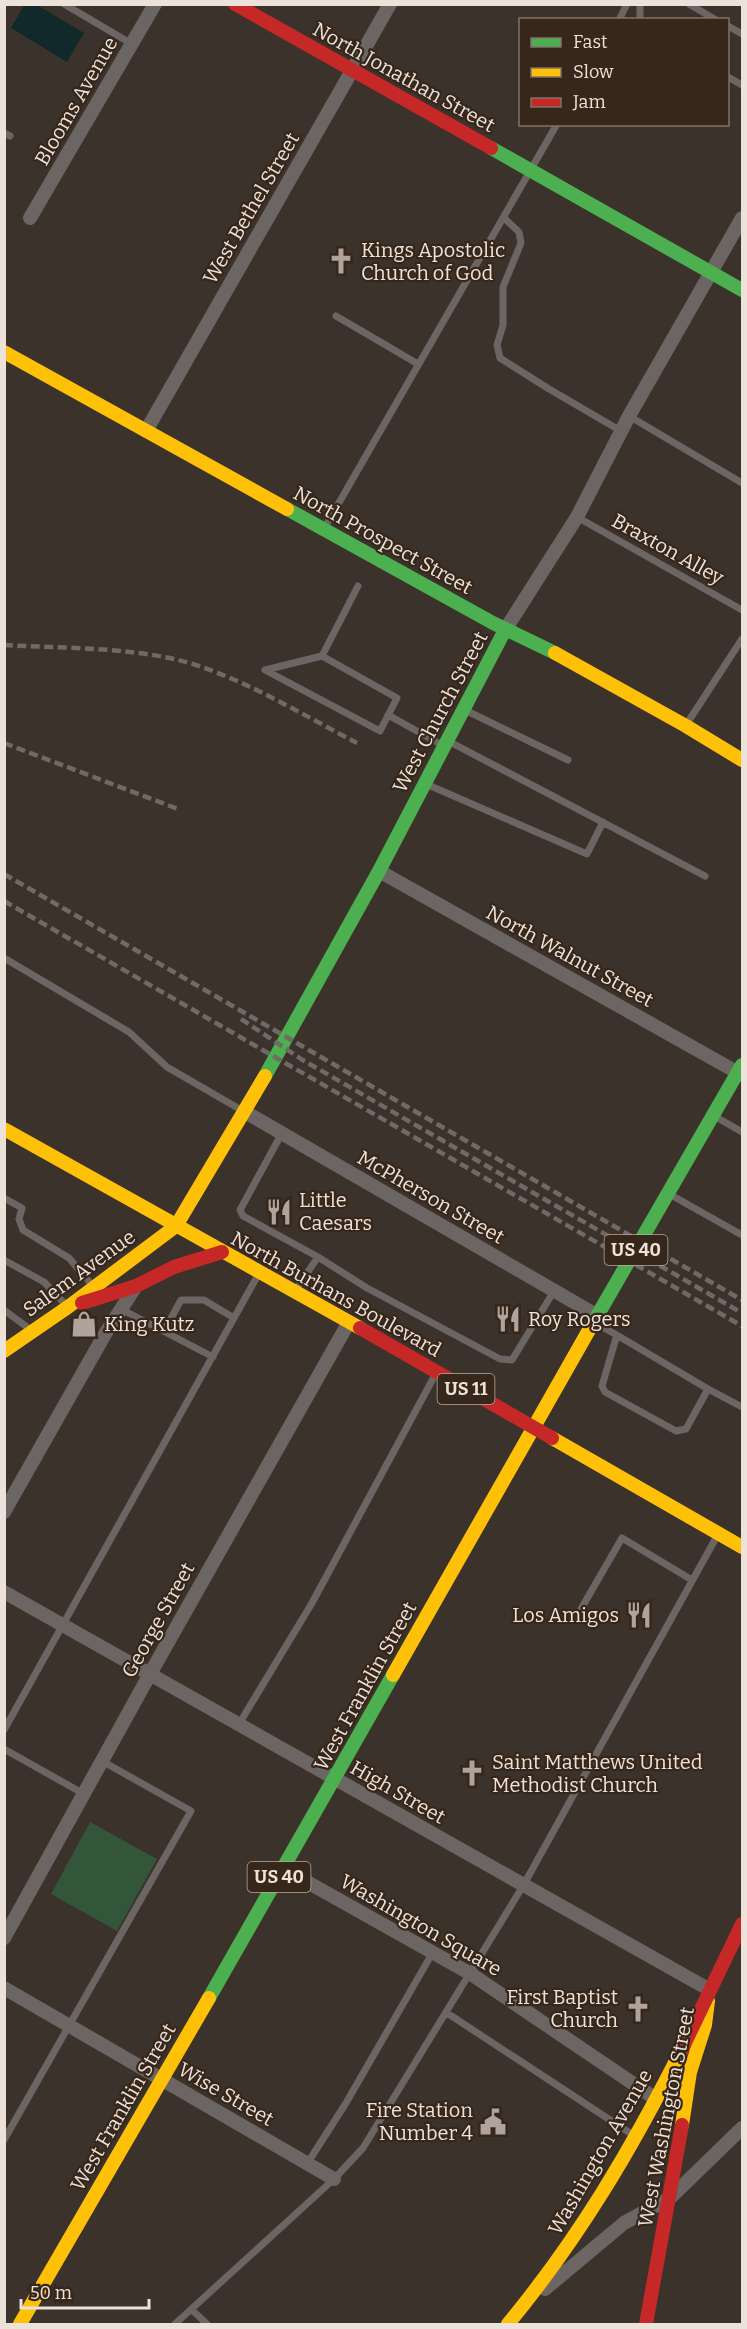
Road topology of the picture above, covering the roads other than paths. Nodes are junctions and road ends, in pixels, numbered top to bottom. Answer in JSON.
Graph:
{"nodes":[{"id":1,"x":64,"y":4,"type":"edge"},
{"id":2,"x":155,"y":4,"type":"edge"},
{"id":3,"x":235,"y":4,"type":"edge"},
{"id":4,"x":390,"y":4,"type":"edge"},
{"id":5,"x":627,"y":4,"type":"edge"},
{"id":6,"x":689,"y":4,"type":"edge"},
{"id":7,"x":620,"y":18,"type":"edge"},
{"id":8,"x":713,"y":18,"type":"edge"},
{"id":9,"x":132,"y":44,"type":"junction"},
{"id":10,"x":351,"y":70,"type":"junction"},
{"id":11,"x":729,"y":78,"type":"edge"},
{"id":12,"x":742,"y":86,"type":"edge"},
{"id":13,"x":556,"y":126,"type":"edge"},
{"id":14,"x":530,"y":171,"type":"junction"},
{"id":15,"x":30,"y":218,"type":"dead end"},
{"id":16,"x":504,"y":218,"type":"junction"},
{"id":17,"x":742,"y":218,"type":"edge"},
{"id":18,"x":711,"y":272,"type":"junction"},
{"id":19,"x":742,"y":290,"type":"edge"},
{"id":20,"x":336,"y":316,"type":"dead end"},
{"id":21,"x":4,"y":352,"type":"edge"},
{"id":22,"x":418,"y":364,"type":"junction"},
{"id":23,"x":629,"y":416,"type":"junction"},
{"id":24,"x":146,"y":431,"type":"junction"},
{"id":25,"x":621,"y":431,"type":"junction"},
{"id":26,"x":742,"y":483,"type":"edge"},
{"id":27,"x":577,"y":517,"type":"junction"},
{"id":28,"x":323,"y":530,"type":"junction"},
{"id":29,"x":358,"y":586,"type":"dead end"},
{"id":30,"x":742,"y":610,"type":"edge"},
{"id":31,"x":505,"y":630,"type":"junction"},
{"id":32,"x":742,"y":639,"type":"edge"},
{"id":33,"x":322,"y":656,"type":"junction"},
{"id":34,"x":463,"y":709,"type":"junction"},
{"id":35,"x":388,"y":715,"type":"junction"},
{"id":36,"x":686,"y":726,"type":"junction"},
{"id":37,"x":446,"y":743,"type":"junction"},
{"id":38,"x":568,"y":760,"type":"dead end"},
{"id":39,"x":742,"y":760,"type":"edge"},
{"id":40,"x":425,"y":783,"type":"junction"},
{"id":41,"x":603,"y":822,"type":"junction"},
{"id":42,"x":379,"y":871,"type":"junction"},
{"id":43,"x":705,"y":876,"type":"dead end"},
{"id":44,"x":4,"y":958,"type":"edge"},
{"id":45,"x":741,"y":1071,"type":"edge"},
{"id":46,"x":245,"y":1112,"type":"junction"},
{"id":47,"x":713,"y":1116,"type":"junction"},
{"id":48,"x":4,"y":1129,"type":"edge"},
{"id":49,"x":742,"y":1132,"type":"edge"},
{"id":50,"x":282,"y":1133,"type":"junction"},
{"id":51,"x":669,"y":1193,"type":"junction"},
{"id":52,"x":4,"y":1198,"type":"edge"},
{"id":53,"x":176,"y":1226,"type":"junction"},
{"id":54,"x":742,"y":1235,"type":"edge"},
{"id":55,"x":222,"y":1252,"type":"junction"},
{"id":56,"x":318,"y":1257,"type":"junction"},
{"id":57,"x":4,"y":1260,"type":"edge"},
{"id":58,"x":259,"y":1273,"type":"junction"},
{"id":59,"x":135,"y":1286,"type":"junction"},
{"id":60,"x":93,"y":1288,"type":"junction"},
{"id":61,"x":554,"y":1291,"type":"junction"},
{"id":62,"x":294,"y":1292,"type":"junction"},
{"id":63,"x":68,"y":1307,"type":"junction"},
{"id":64,"x":121,"y":1309,"type":"junction"},
{"id":65,"x":4,"y":1310,"type":"edge"},
{"id":66,"x":234,"y":1318,"type":"junction"},
{"id":67,"x":596,"y":1319,"type":"junction"},
{"id":68,"x":349,"y":1322,"type":"junction"},
{"id":69,"x":33,"y":1331,"type":"junction"},
{"id":70,"x":165,"y":1331,"type":"junction"},
{"id":71,"x":615,"y":1334,"type":"junction"},
{"id":72,"x":4,"y":1351,"type":"edge"},
{"id":73,"x":213,"y":1357,"type":"junction"},
{"id":74,"x":437,"y":1372,"type":"junction"},
{"id":75,"x":708,"y":1389,"type":"junction"},
{"id":76,"x":742,"y":1407,"type":"edge"},
{"id":77,"x":533,"y":1427,"type":"junction"},
{"id":78,"x":4,"y":1512,"type":"edge"},
{"id":79,"x":718,"y":1533,"type":"junction"},
{"id":80,"x":742,"y":1547,"type":"edge"},
{"id":81,"x":692,"y":1580,"type":"junction"},
{"id":82,"x":4,"y":1592,"type":"edge"},
{"id":83,"x":581,"y":1609,"type":"dead end"},
{"id":84,"x":62,"y":1624,"type":"junction"},
{"id":85,"x":150,"y":1674,"type":"junction"},
{"id":86,"x":239,"y":1724,"type":"junction"},
{"id":87,"x":4,"y":1730,"type":"edge"},
{"id":88,"x":4,"y":1749,"type":"edge"},
{"id":89,"x":102,"y":1761,"type":"junction"},
{"id":90,"x":335,"y":1779,"type":"junction"},
{"id":91,"x":84,"y":1794,"type":"junction"},
{"id":92,"x":284,"y":1869,"type":"junction"},
{"id":93,"x":523,"y":1886,"type":"junction"},
{"id":94,"x":742,"y":1924,"type":"edge"},
{"id":95,"x":4,"y":1938,"type":"edge"},
{"id":96,"x":433,"y":1952,"type":"junction"},
{"id":97,"x":471,"y":1974,"type":"junction"},
{"id":98,"x":4,"y":1988,"type":"edge"},
{"id":99,"x":710,"y":1990,"type":"junction"},
{"id":100,"x":447,"y":2013,"type":"junction"},
{"id":101,"x":70,"y":2025,"type":"junction"},
{"id":102,"x":162,"y":2079,"type":"junction"},
{"id":103,"x":656,"y":2099,"type":"junction"},
{"id":104,"x":742,"y":2128,"type":"edge"},
{"id":105,"x":635,"y":2136,"type":"junction"},
{"id":106,"x":4,"y":2140,"type":"edge"},
{"id":107,"x":307,"y":2164,"type":"junction"},
{"id":108,"x":334,"y":2179,"type":"junction"},
{"id":109,"x":670,"y":2198,"type":"junction"},
{"id":110,"x":525,"y":2306,"type":"junction"},
{"id":111,"x":192,"y":2310,"type":"junction"},
{"id":112,"x":20,"y":2325,"type":"edge"},
{"id":113,"x":175,"y":2325,"type":"edge"},
{"id":114,"x":207,"y":2325,"type":"edge"},
{"id":115,"x":508,"y":2325,"type":"edge"},
{"id":116,"x":646,"y":2325,"type":"edge"}],
"edges":[{"from":1,"to":9,"type":"lane"},
{"from":2,"to":9,"type":"street","name":"Blooms Avenue"},
{"from":3,"to":10,"type":"main road","name":"North Jonathan Street"},
{"from":4,"to":10,"type":"street","name":"West Bethel Street"},
{"from":5,"to":7,"type":"lane"},
{"from":6,"to":8,"type":"lane"},
{"from":9,"to":15,"type":"street","name":"Blooms Avenue"},
{"from":10,"to":14,"type":"main road","name":"North Jonathan Street"},
{"from":10,"to":24,"type":"street","name":"West Bethel Street"},
{"from":11,"to":12,"type":"lane"},
{"from":13,"to":14,"type":"lane"},
{"from":14,"to":16,"type":"lane"},
{"from":14,"to":18,"type":"main road","name":"North Jonathan Street"},
{"from":16,"to":22,"type":"lane"},
{"from":16,"to":25,"type":"lane"},
{"from":17,"to":18,"type":"street","name":"West Church Street"},
{"from":18,"to":19,"type":"main road","name":"North Jonathan Street"},
{"from":18,"to":23,"type":"street","name":"West Church Street"},
{"from":20,"to":22,"type":"lane"},
{"from":21,"to":24,"type":"main road","name":"North Prospect Street"},
{"from":22,"to":28,"type":"lane"},
{"from":23,"to":25,"type":"street","name":"West Church Street"},
{"from":23,"to":26,"type":"lane"},
{"from":24,"to":28,"type":"main road","name":"North Prospect Street"},
{"from":25,"to":27,"type":"street","name":"West Church Street"},
{"from":27,"to":30,"type":"lane","name":"Braxton Alley"},
{"from":27,"to":31,"type":"street","name":"West Church Street"},
{"from":28,"to":31,"type":"main road","name":"North Prospect Street"},
{"from":29,"to":33,"type":"lane"},
{"from":31,"to":34,"type":"main road","name":"West Church Street"},
{"from":31,"to":36,"type":"main road","name":"North Prospect Street"},
{"from":32,"to":36,"type":"lane"},
{"from":33,"to":35,"type":"lane"},
{"from":33,"to":35,"type":"lane"},
{"from":34,"to":37,"type":"main road","name":"West Church Street"},
{"from":34,"to":38,"type":"lane"},
{"from":35,"to":37,"type":"lane"},
{"from":36,"to":39,"type":"main road","name":"North Prospect Street"},
{"from":37,"to":40,"type":"main road","name":"West Church Street"},
{"from":37,"to":41,"type":"lane"},
{"from":40,"to":41,"type":"lane"},
{"from":40,"to":42,"type":"main road","name":"West Church Street"},
{"from":41,"to":43,"type":"lane"},
{"from":42,"to":45,"type":"street","name":"North Walnut Street"},
{"from":42,"to":46,"type":"main road","name":"West Church Street"},
{"from":44,"to":46,"type":"lane"},
{"from":45,"to":47,"type":"main road","name":"West Franklin Street","number":"US 40"},
{"from":46,"to":50,"type":"street","name":"McPherson Street"},
{"from":46,"to":53,"type":"main road","name":"West Church Street"},
{"from":47,"to":49,"type":"lane"},
{"from":47,"to":51,"type":"main road","name":"West Franklin Street","number":"US 40"},
{"from":48,"to":53,"type":"main road","name":"North Burhans Boulevard","number":"US 11"},
{"from":50,"to":56,"type":"lane"},
{"from":50,"to":61,"type":"street","name":"McPherson Street"},
{"from":51,"to":54,"type":"lane"},
{"from":51,"to":67,"type":"main road","name":"West Franklin Street","number":"US 40"},
{"from":52,"to":60,"type":"lane"},
{"from":53,"to":55,"type":"main road","name":"North Burhans Boulevard","number":"US 11"},
{"from":53,"to":60,"type":"main road","name":"Salem Avenue"},
{"from":55,"to":58,"type":"main road","name":"North Burhans Boulevard","number":"US 11"},
{"from":55,"to":59,"type":"main road"},
{"from":56,"to":61,"type":"lane"},
{"from":56,"to":62,"type":"lane"},
{"from":57,"to":63,"type":"lane"},
{"from":58,"to":62,"type":"main road","name":"North Burhans Boulevard","number":"US 11"},
{"from":58,"to":66,"type":"lane"},
{"from":59,"to":63,"type":"main road"},
{"from":59,"to":64,"type":"street"},
{"from":60,"to":63,"type":"main road","name":"Salem Avenue"},
{"from":61,"to":67,"type":"street","name":"McPherson Street"},
{"from":62,"to":68,"type":"main road","name":"North Burhans Boulevard","number":"US 11"},
{"from":63,"to":69,"type":"main road","name":"Salem Avenue"},
{"from":64,"to":70,"type":"lane"},
{"from":64,"to":78,"type":"street"},
{"from":65,"to":69,"type":"lane"},
{"from":66,"to":70,"type":"lane"},
{"from":66,"to":73,"type":"lane"},
{"from":67,"to":71,"type":"lane"},
{"from":67,"to":77,"type":"main road","name":"West Franklin Street","number":"US 40"},
{"from":68,"to":74,"type":"main road","name":"North Burhans Boulevard","number":"US 11"},
{"from":68,"to":85,"type":"street","name":"George Street"},
{"from":69,"to":72,"type":"main road","name":"Salem Avenue"},
{"from":70,"to":73,"type":"lane"},
{"from":71,"to":75,"type":"lane"},
{"from":71,"to":75,"type":"lane"},
{"from":73,"to":84,"type":"lane"},
{"from":74,"to":77,"type":"main road","name":"North Burhans Boulevard","number":"US 11"},
{"from":74,"to":86,"type":"lane"},
{"from":75,"to":76,"type":"lane"},
{"from":77,"to":79,"type":"main road","name":"North Burhans Boulevard","number":"US 11"},
{"from":77,"to":90,"type":"main road","name":"West Franklin Street","number":"US 40"},
{"from":79,"to":80,"type":"main road","name":"North Burhans Boulevard","number":"US 11"},
{"from":79,"to":81,"type":"lane"},
{"from":81,"to":83,"type":"lane"},
{"from":81,"to":93,"type":"lane"},
{"from":82,"to":84,"type":"street","name":"High Street"},
{"from":84,"to":85,"type":"street","name":"High Street"},
{"from":84,"to":87,"type":"lane"},
{"from":85,"to":86,"type":"street","name":"High Street"},
{"from":85,"to":89,"type":"street","name":"George Street"},
{"from":86,"to":90,"type":"street","name":"High Street"},
{"from":88,"to":91,"type":"lane"},
{"from":89,"to":91,"type":"street","name":"George Street"},
{"from":89,"to":101,"type":"lane"},
{"from":90,"to":92,"type":"main road","name":"West Franklin Street","number":"US 40"},
{"from":90,"to":93,"type":"street","name":"High Street"},
{"from":91,"to":95,"type":"street","name":"George Street"},
{"from":92,"to":96,"type":"street","name":"Washington Square"},
{"from":92,"to":102,"type":"main road","name":"West Franklin Street","number":"US 40"},
{"from":93,"to":97,"type":"lane"},
{"from":93,"to":99,"type":"street","name":"High Street"},
{"from":94,"to":99,"type":"main road","name":"West Washington Street"},
{"from":96,"to":97,"type":"street","name":"Washington Square"},
{"from":96,"to":107,"type":"lane"},
{"from":97,"to":100,"type":"lane"},
{"from":97,"to":103,"type":"street","name":"Washington Square"},
{"from":98,"to":101,"type":"street","name":"Wise Street"},
{"from":99,"to":103,"type":"main road","name":"Washington Avenue"},
{"from":99,"to":109,"type":"main road","name":"West Washington Street"},
{"from":100,"to":105,"type":"lane"},
{"from":100,"to":108,"type":"lane"},
{"from":101,"to":102,"type":"street","name":"Wise Street"},
{"from":101,"to":106,"type":"lane"},
{"from":102,"to":107,"type":"street","name":"Wise Street"},
{"from":102,"to":112,"type":"main road","name":"West Franklin Street","number":"US 40"},
{"from":103,"to":105,"type":"main road","name":"Washington Avenue"},
{"from":104,"to":109,"type":"street"},
{"from":105,"to":110,"type":"main road","name":"Washington Avenue"},
{"from":107,"to":108,"type":"street","name":"Wise Street"},
{"from":108,"to":111,"type":"lane"},
{"from":109,"to":110,"type":"street"},
{"from":109,"to":116,"type":"main road","name":"West Washington Street"},
{"from":110,"to":115,"type":"main road","name":"Washington Avenue"},
{"from":111,"to":113,"type":"lane"},
{"from":111,"to":114,"type":"lane"}]}
